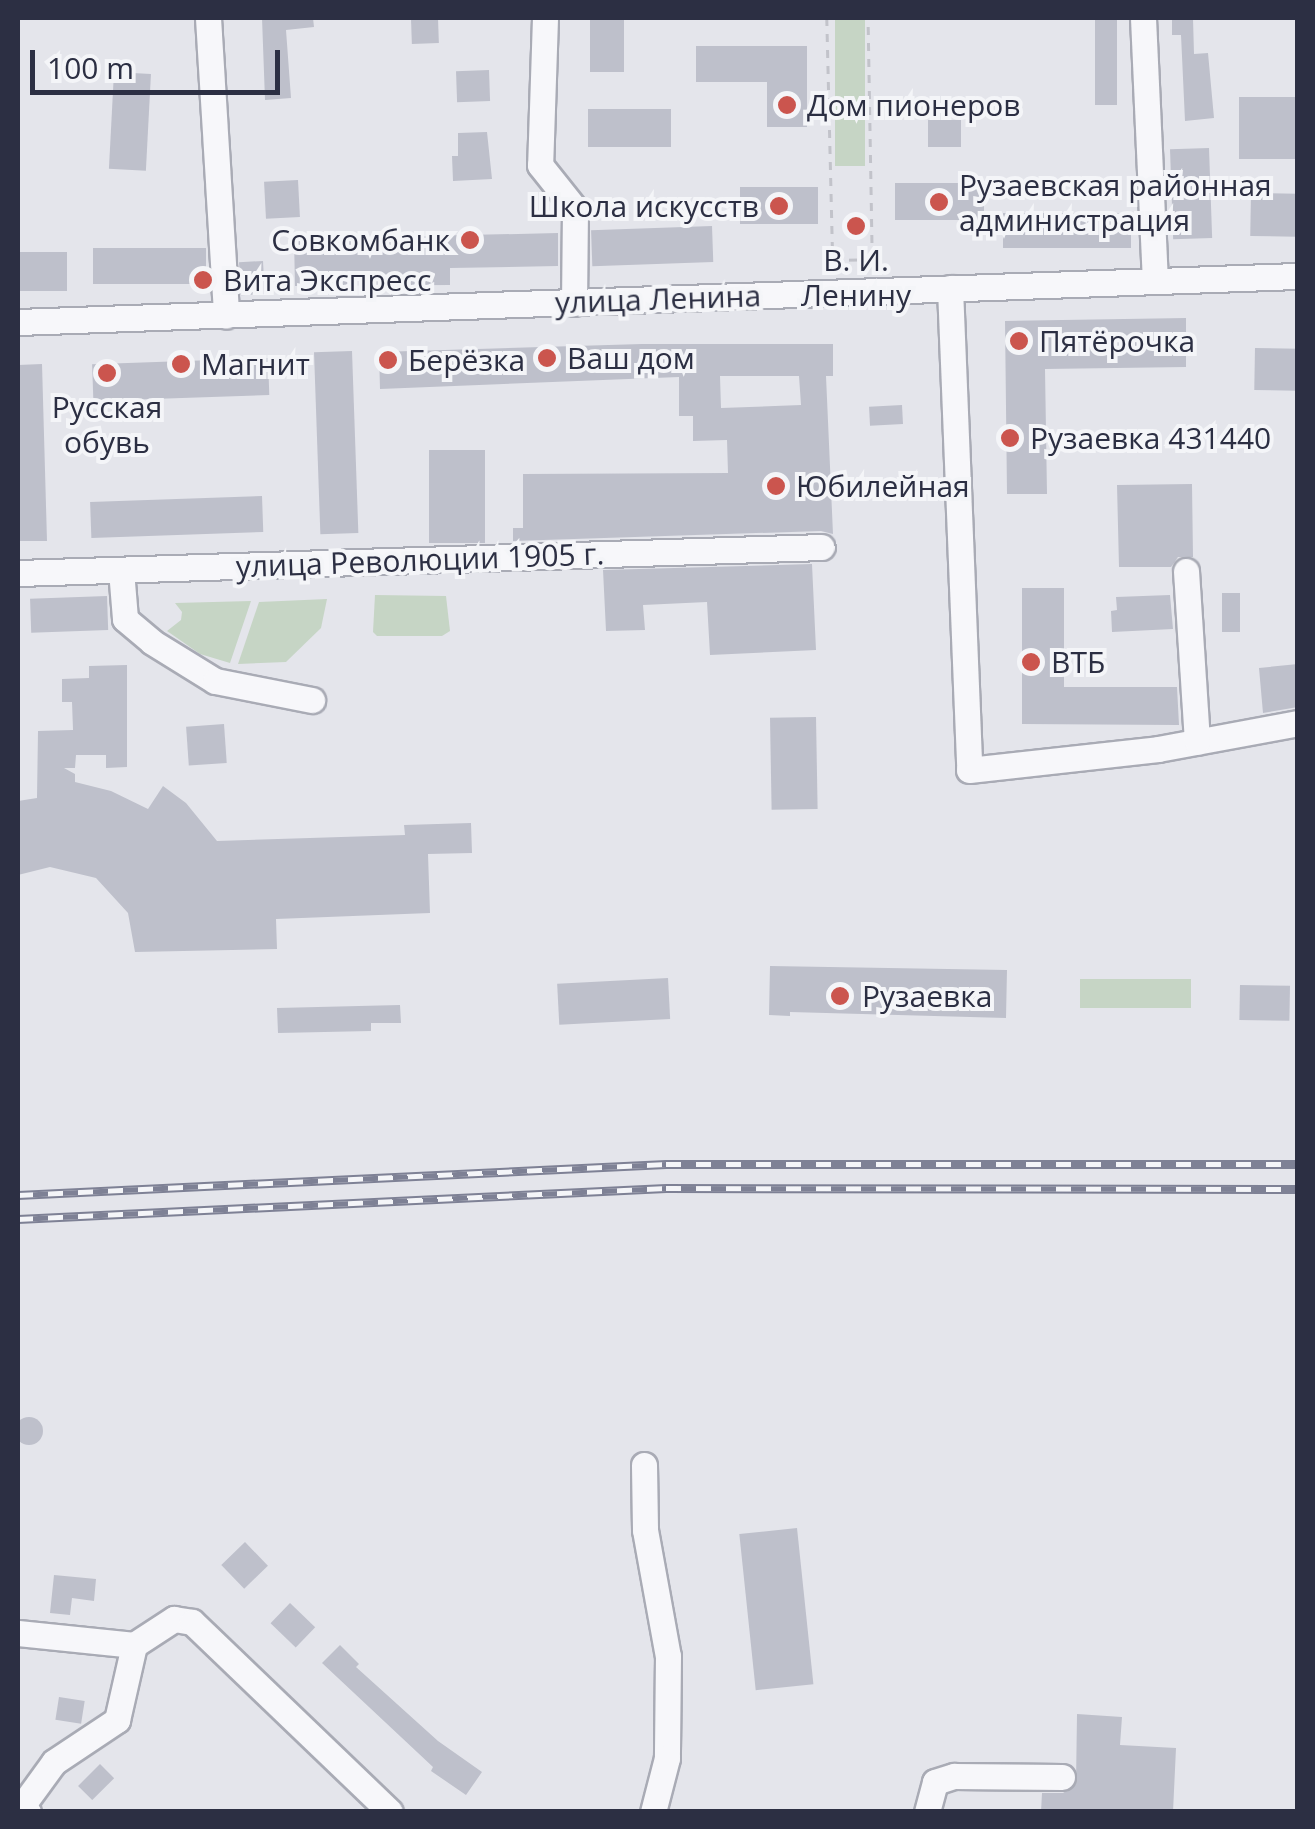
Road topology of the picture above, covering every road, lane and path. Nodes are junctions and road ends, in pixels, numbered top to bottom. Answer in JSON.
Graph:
{"nodes":[{"id":1,"x":208,"y":18,"type":"edge"},
{"id":2,"x":545,"y":18,"type":"edge"},
{"id":3,"x":828,"y":18,"type":"edge"},
{"id":4,"x":868,"y":18,"type":"edge"},
{"id":5,"x":1144,"y":18,"type":"edge"},
{"id":6,"x":833,"y":260,"type":"junction"},
{"id":7,"x":1298,"y":276,"type":"edge"},
{"id":8,"x":1155,"y":279,"type":"junction"},
{"id":9,"x":950,"y":288,"type":"junction"},
{"id":10,"x":833,"y":292,"type":"junction"},
{"id":11,"x":574,"y":303,"type":"junction"},
{"id":12,"x":226,"y":315,"type":"junction"},
{"id":13,"x":18,"y":322,"type":"edge"},
{"id":14,"x":822,"y":547,"type":"dead end"},
{"id":15,"x":121,"y":570,"type":"junction"},
{"id":16,"x":1186,"y":571,"type":"dead end"},
{"id":17,"x":18,"y":573,"type":"edge"},
{"id":18,"x":312,"y":700,"type":"dead end"},
{"id":19,"x":1298,"y":723,"type":"edge"},
{"id":20,"x":1198,"y":742,"type":"junction"},
{"id":21,"x":644,"y":1464,"type":"dead end"},
{"id":22,"x":18,"y":1633,"type":"edge"},
{"id":23,"x":134,"y":1645,"type":"junction"},
{"id":24,"x":1062,"y":1777,"type":"dead end"},
{"id":25,"x":28,"y":1812,"type":"edge"},
{"id":26,"x":390,"y":1812,"type":"edge"},
{"id":27,"x":653,"y":1812,"type":"edge"},
{"id":28,"x":927,"y":1812,"type":"edge"}],
"edges":[{"from":1,"to":12,"type":"street"},
{"from":2,"to":11,"type":"street"},
{"from":3,"to":6,"type":"path"},
{"from":4,"to":6,"type":"path"},
{"from":5,"to":8,"type":"street"},
{"from":6,"to":10,"type":"path"},
{"from":7,"to":8,"type":"street","name":"улица Ленина"},
{"from":8,"to":9,"type":"street","name":"улица Ленина"},
{"from":9,"to":10,"type":"street","name":"улица Ленина"},
{"from":9,"to":20,"type":"street"},
{"from":10,"to":11,"type":"street","name":"улица Ленина"},
{"from":11,"to":12,"type":"street","name":"улица Ленина"},
{"from":12,"to":13,"type":"street","name":"улица Ленина"},
{"from":14,"to":15,"type":"street","name":"улица Революции 1905 г."},
{"from":15,"to":17,"type":"street","name":"улица Революции 1905 г."},
{"from":15,"to":18,"type":"street"},
{"from":16,"to":20,"type":"street"},
{"from":19,"to":20,"type":"street"},
{"from":21,"to":27,"type":"street"},
{"from":22,"to":23,"type":"street"},
{"from":23,"to":25,"type":"street"},
{"from":23,"to":26,"type":"street"},
{"from":24,"to":28,"type":"street"}]}
